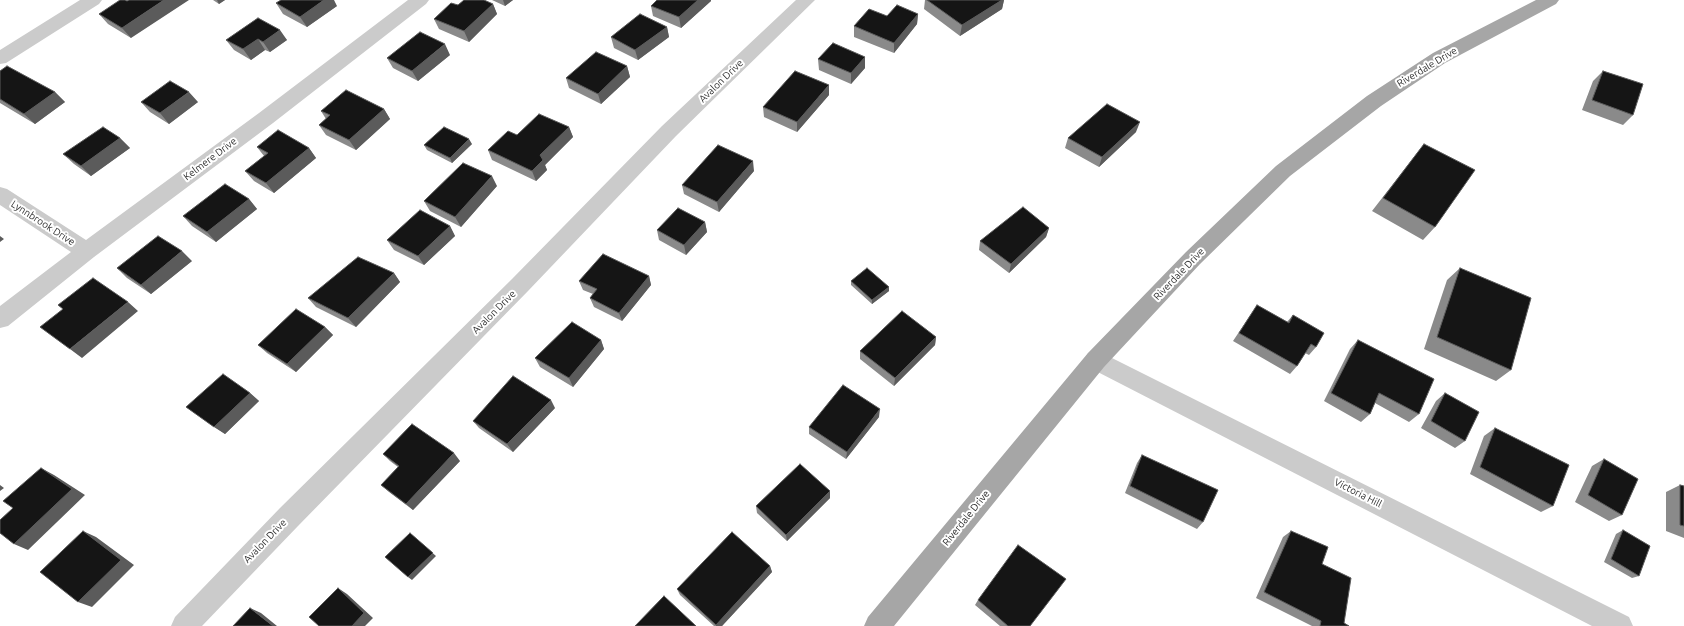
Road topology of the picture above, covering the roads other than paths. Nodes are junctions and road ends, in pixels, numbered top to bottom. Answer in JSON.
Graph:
{"nodes":[{"id":1,"x":93,"y":0,"type":"edge"},
{"id":2,"x":420,"y":0,"type":"edge"},
{"id":3,"x":806,"y":0,"type":"edge"},
{"id":4,"x":1550,"y":0,"type":"edge"},
{"id":5,"x":0,"y":58,"type":"edge"},
{"id":6,"x":0,"y":195,"type":"edge"},
{"id":7,"x":86,"y":251,"type":"junction"},
{"id":8,"x":0,"y":319,"type":"edge"},
{"id":9,"x":1096,"y":360,"type":"junction"},
{"id":10,"x":184,"y":626,"type":"edge"},
{"id":11,"x":877,"y":626,"type":"edge"},
{"id":12,"x":1620,"y":626,"type":"edge"}],
"edges":[{"from":1,"to":5,"type":"street"},
{"from":2,"to":7,"type":"street","name":"Kelmere Drive"},
{"from":3,"to":10,"type":"street","name":"Avalon Drive"},
{"from":4,"to":9,"type":"main road","name":"Riverdale Drive"},
{"from":6,"to":7,"type":"street","name":"Lynnbrook Drive"},
{"from":7,"to":8,"type":"street","name":"Kelmere Drive"},
{"from":9,"to":11,"type":"main road","name":"Riverdale Drive"},
{"from":9,"to":12,"type":"street","name":"Victoria Hill"}]}
